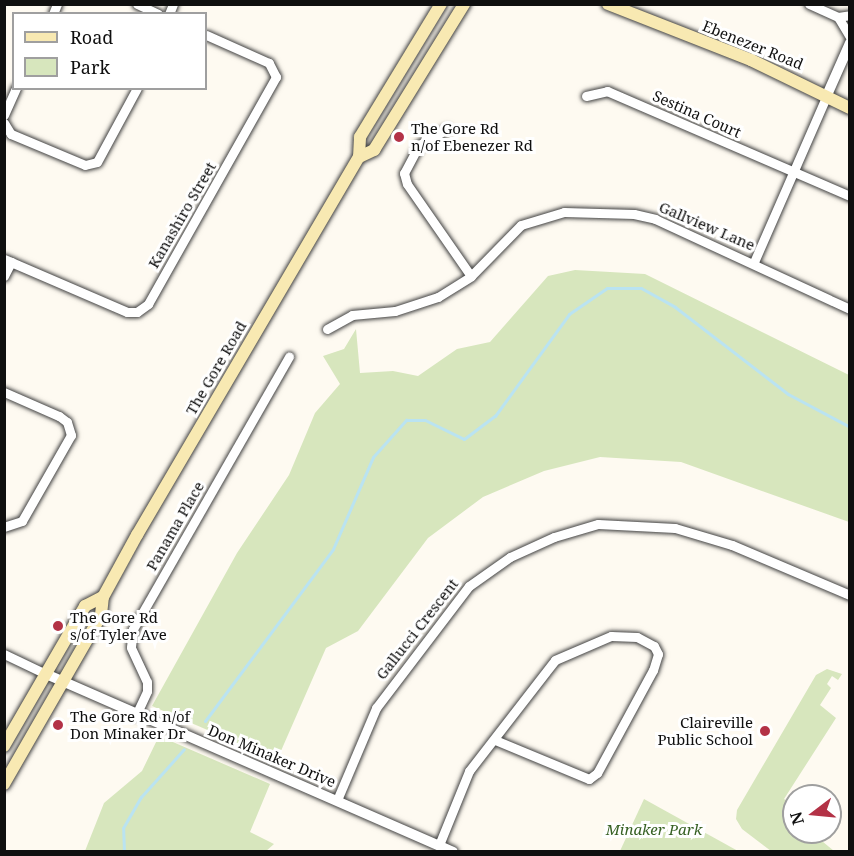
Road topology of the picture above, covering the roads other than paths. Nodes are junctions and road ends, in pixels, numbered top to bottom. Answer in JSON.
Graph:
{"nodes":[{"id":1,"x":137,"y":4,"type":"edge"},
{"id":2,"x":441,"y":4,"type":"edge"},
{"id":3,"x":464,"y":4,"type":"edge"},
{"id":4,"x":608,"y":4,"type":"edge"},
{"id":5,"x":809,"y":4,"type":"edge"},
{"id":6,"x":154,"y":12,"type":"edge"},
{"id":7,"x":849,"y":15,"type":"edge"},
{"id":8,"x":838,"y":17,"type":"junction"},
{"id":9,"x":207,"y":35,"type":"edge"},
{"id":10,"x":849,"y":37,"type":"edge"},
{"id":11,"x":849,"y":43,"type":"edge"},
{"id":12,"x":15,"y":90,"type":"edge"},
{"id":13,"x":136,"y":90,"type":"edge"},
{"id":14,"x":827,"y":95,"type":"junction"},
{"id":15,"x":586,"y":96,"type":"dead end"},
{"id":16,"x":849,"y":108,"type":"edge"},
{"id":17,"x":4,"y":115,"type":"edge"},
{"id":18,"x":4,"y":123,"type":"edge"},
{"id":19,"x":447,"y":129,"type":"dead end"},
{"id":20,"x":359,"y":157,"type":"junction"},
{"id":21,"x":794,"y":172,"type":"junction"},
{"id":22,"x":849,"y":196,"type":"edge"},
{"id":23,"x":8,"y":260,"type":"edge"},
{"id":24,"x":754,"y":262,"type":"junction"},
{"id":25,"x":4,"y":276,"type":"edge"},
{"id":26,"x":471,"y":276,"type":"junction"},
{"id":27,"x":849,"y":309,"type":"edge"},
{"id":28,"x":327,"y":329,"type":"dead end"},
{"id":29,"x":289,"y":357,"type":"dead end"},
{"id":30,"x":4,"y":392,"type":"edge"},
{"id":31,"x":4,"y":527,"type":"edge"},
{"id":32,"x":849,"y":595,"type":"edge"},
{"id":33,"x":103,"y":597,"type":"junction"},
{"id":34,"x":4,"y":654,"type":"edge"},
{"id":35,"x":46,"y":674,"type":"junction"},
{"id":36,"x":63,"y":682,"type":"junction"},
{"id":37,"x":136,"y":715,"type":"junction"},
{"id":38,"x":495,"y":740,"type":"junction"},
{"id":39,"x":4,"y":746,"type":"edge"},
{"id":40,"x":4,"y":784,"type":"edge"},
{"id":41,"x":337,"y":800,"type":"junction"},
{"id":42,"x":439,"y":845,"type":"junction"},
{"id":43,"x":453,"y":852,"type":"edge"}],
"edges":[{"from":1,"to":6,"type":"street"},
{"from":2,"to":20,"type":"main road","name":"The Gore Road"},
{"from":3,"to":20,"type":"main road","name":"The Gore Road"},
{"from":4,"to":14,"type":"main road","name":"Ebenezer Road"},
{"from":5,"to":8,"type":"street"},
{"from":7,"to":8,"type":"street"},
{"from":8,"to":10,"type":"street"},
{"from":9,"to":23,"type":"street","name":"Kanashiro Street"},
{"from":11,"to":14,"type":"street"},
{"from":12,"to":17,"type":"street"},
{"from":13,"to":18,"type":"street"},
{"from":14,"to":16,"type":"main road","name":"Ebenezer Road"},
{"from":14,"to":21,"type":"street"},
{"from":15,"to":21,"type":"street","name":"Sestina Court"},
{"from":19,"to":26,"type":"street"},
{"from":20,"to":33,"type":"main road","name":"The Gore Road"},
{"from":21,"to":22,"type":"street"},
{"from":21,"to":24,"type":"street"},
{"from":23,"to":25,"type":"street"},
{"from":24,"to":26,"type":"street","name":"Gallview Lane"},
{"from":24,"to":27,"type":"street","name":"Gallview Lane"},
{"from":26,"to":28,"type":"street","name":"Gallview Lane"},
{"from":29,"to":37,"type":"street","name":"Panama Place"},
{"from":30,"to":31,"type":"street"},
{"from":32,"to":41,"type":"street","name":"Gallucci Crescent"},
{"from":33,"to":35,"type":"main road","name":"The Gore Road"},
{"from":33,"to":36,"type":"main road","name":"The Gore Road"},
{"from":34,"to":35,"type":"street"},
{"from":35,"to":36,"type":"street","name":"Don Minaker Drive"},
{"from":35,"to":39,"type":"main road","name":"The Gore Road"},
{"from":36,"to":37,"type":"street","name":"Don Minaker Drive"},
{"from":36,"to":40,"type":"main road","name":"The Gore Road"},
{"from":37,"to":41,"type":"street","name":"Don Minaker Drive"},
{"from":38,"to":38,"type":"street"},
{"from":38,"to":42,"type":"street"},
{"from":41,"to":42,"type":"street","name":"Don Minaker Drive"},
{"from":42,"to":43,"type":"street","name":"Don Minaker Drive"}]}
